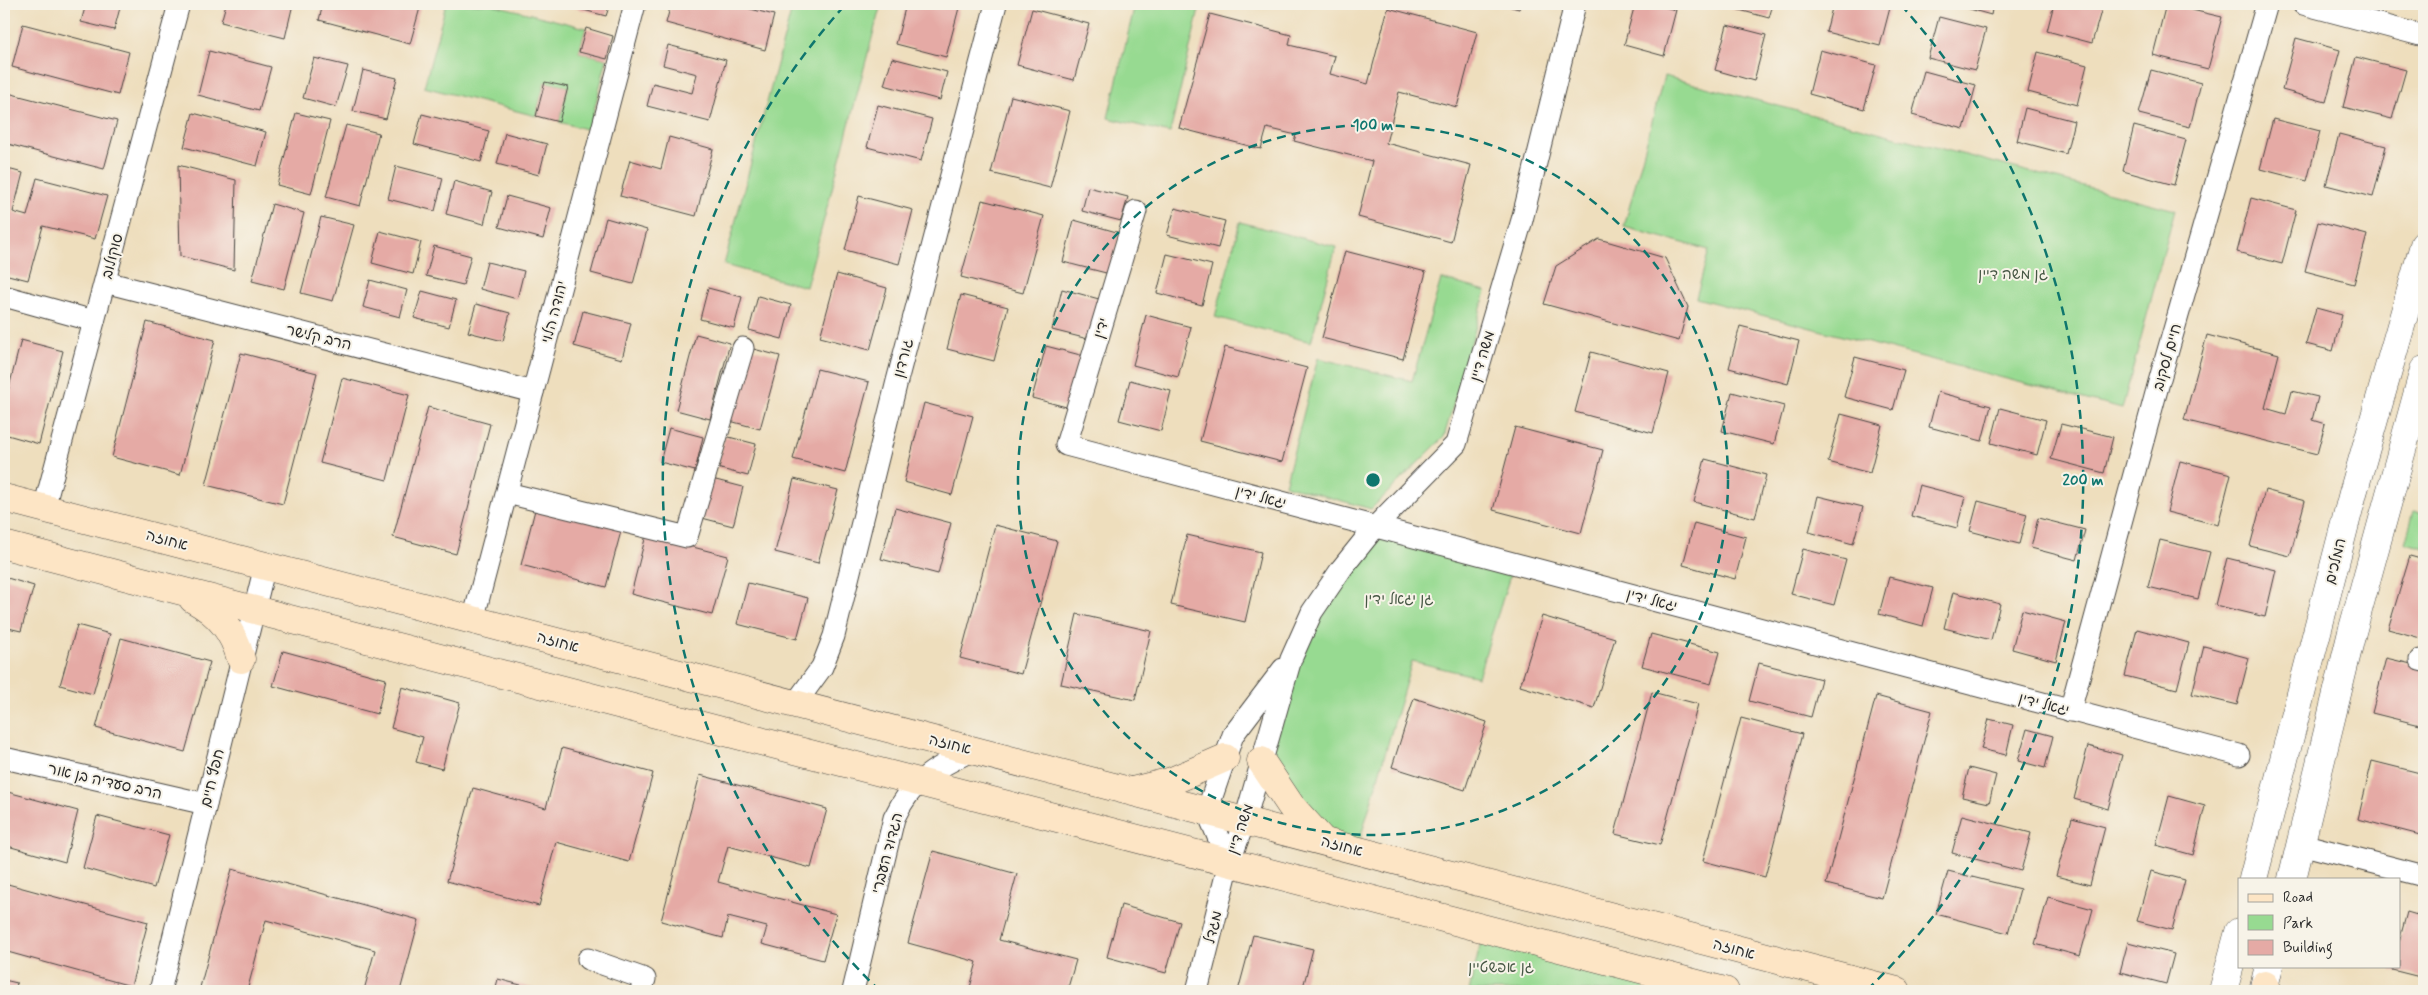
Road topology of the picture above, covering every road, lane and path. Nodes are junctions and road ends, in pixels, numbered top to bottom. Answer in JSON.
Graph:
{"nodes":[{"id":1,"x":179,"y":4,"type":"edge"},
{"id":2,"x":635,"y":4,"type":"edge"},
{"id":3,"x":996,"y":4,"type":"edge"},
{"id":4,"x":1575,"y":4,"type":"edge"},
{"id":5,"x":2267,"y":4,"type":"edge"},
{"id":6,"x":2303,"y":4,"type":"edge"},
{"id":7,"x":2424,"y":36,"type":"edge"},
{"id":8,"x":1136,"y":211,"type":"dead end"},
{"id":9,"x":2424,"y":245,"type":"edge"},
{"id":10,"x":105,"y":282,"type":"junction"},
{"id":11,"x":4,"y":296,"type":"edge"},
{"id":12,"x":94,"y":321,"type":"junction"},
{"id":13,"x":743,"y":348,"type":"dead end"},
{"id":14,"x":2424,"y":370,"type":"edge"},
{"id":15,"x":533,"y":392,"type":"junction"},
{"id":16,"x":1066,"y":445,"type":"joint"},
{"id":17,"x":506,"y":493,"type":"junction"},
{"id":18,"x":4,"y":498,"type":"edge"},
{"id":19,"x":44,"y":508,"type":"junction"},
{"id":20,"x":1375,"y":527,"type":"junction"},
{"id":21,"x":4,"y":545,"type":"edge"},
{"id":22,"x":265,"y":566,"type":"junction"},
{"id":23,"x":174,"y":589,"type":"junction"},
{"id":24,"x":254,"y":609,"type":"junction"},
{"id":25,"x":473,"y":620,"type":"junction"},
{"id":26,"x":241,"y":659,"type":"junction"},
{"id":27,"x":1290,"y":659,"type":"junction"},
{"id":28,"x":795,"y":704,"type":"junction"},
{"id":29,"x":2070,"y":710,"type":"junction"},
{"id":30,"x":973,"y":750,"type":"junction"},
{"id":31,"x":2239,"y":755,"type":"dead end"},
{"id":32,"x":4,"y":758,"type":"edge"},
{"id":33,"x":1225,"y":758,"type":"junction"},
{"id":34,"x":1261,"y":761,"type":"junction"},
{"id":35,"x":917,"y":781,"type":"junction"},
{"id":36,"x":1130,"y":792,"type":"junction"},
{"id":37,"x":206,"y":804,"type":"junction"},
{"id":38,"x":1206,"y":811,"type":"junction"},
{"id":39,"x":1245,"y":820,"type":"junction"},
{"id":40,"x":1322,"y":840,"type":"junction"},
{"id":41,"x":2300,"y":844,"type":"junction"},
{"id":42,"x":1229,"y":863,"type":"junction"},
{"id":43,"x":2424,"y":876,"type":"edge"},
{"id":44,"x":2253,"y":878,"type":"edge"},
{"id":45,"x":2292,"y":878,"type":"edge"},
{"id":46,"x":2238,"y":936,"type":"edge"},
{"id":47,"x":588,"y":959,"type":"dead end"},
{"id":48,"x":160,"y":991,"type":"edge"},
{"id":49,"x":641,"y":991,"type":"edge"},
{"id":50,"x":853,"y":991,"type":"edge"},
{"id":51,"x":1197,"y":991,"type":"edge"},
{"id":52,"x":1725,"y":991,"type":"edge"},
{"id":53,"x":1897,"y":991,"type":"edge"},
{"id":54,"x":2223,"y":991,"type":"edge"}],
"edges":[{"from":1,"to":10,"type":"street","name":"סוקולוב"},
{"from":2,"to":15,"type":"street","name":"יהודה הלוי"},
{"from":3,"to":28,"type":"street","name":"גורדון"},
{"from":4,"to":20,"type":"street","name":"משה דיין"},
{"from":5,"to":29,"type":"street","name":"חיים לסקוב"},
{"from":6,"to":7,"type":"street"},
{"from":8,"to":16,"type":"street","name":"ידין"},
{"from":9,"to":44,"type":"street","name":"המלכים"},
{"from":10,"to":12,"type":"street","name":"סוקולוב"},
{"from":10,"to":15,"type":"street","name":"הרב קלישר"},
{"from":11,"to":12,"type":"street"},
{"from":12,"to":19,"type":"street","name":"סוקולוב"},
{"from":13,"to":17,"type":"street"},
{"from":14,"to":41,"type":"street"},
{"from":15,"to":17,"type":"street","name":"יהודה הלוי"},
{"from":16,"to":20,"type":"street","name":"יגאל ידין"},
{"from":17,"to":25,"type":"street","name":"יהודה הלוי"},
{"from":18,"to":19,"type":"main road","name":"אחוזה"},
{"from":19,"to":22,"type":"main road","name":"אחוזה"},
{"from":20,"to":27,"type":"street","name":"משה דיין"},
{"from":20,"to":29,"type":"street","name":"יגאל ידין"},
{"from":21,"to":23,"type":"main road"},
{"from":22,"to":24,"type":"street","name":"חפץ חיים"},
{"from":22,"to":25,"type":"main road","name":"אחוזה"},
{"from":23,"to":24,"type":"main road"},
{"from":23,"to":26,"type":"main road"},
{"from":24,"to":26,"type":"street","name":"חפץ חיים"},
{"from":24,"to":35,"type":"main road"},
{"from":25,"to":28,"type":"main road","name":"אחוזה"},
{"from":26,"to":37,"type":"street","name":"חפץ חיים"},
{"from":27,"to":33,"type":"street","name":"משה דיין"},
{"from":27,"to":34,"type":"street","name":"משה דיין"},
{"from":28,"to":30,"type":"main road","name":"אחוזה"},
{"from":29,"to":31,"type":"street","name":"יגאל ידין"},
{"from":30,"to":35,"type":"street","name":"הגדוד העברי"},
{"from":30,"to":36,"type":"main road","name":"אחוזה"},
{"from":32,"to":37,"type":"street","name":"הרב סעדיה בן אור"},
{"from":33,"to":36,"type":"main road"},
{"from":33,"to":38,"type":"street","name":"משה דיין"},
{"from":34,"to":39,"type":"street","name":"משה דיין"},
{"from":34,"to":40,"type":"main road"},
{"from":35,"to":42,"type":"main road"},
{"from":35,"to":50,"type":"street","name":"הגדוד העברי"},
{"from":36,"to":38,"type":"main road","name":"אחוזה"},
{"from":37,"to":48,"type":"street","name":"חפץ חיים"},
{"from":38,"to":39,"type":"main road","name":"אחוזה"},
{"from":38,"to":42,"type":"street","name":"משה דיין"},
{"from":39,"to":40,"type":"main road","name":"אחוזה"},
{"from":39,"to":42,"type":"street","name":"משה דיין"},
{"from":40,"to":53,"type":"main road","name":"אחוזה"},
{"from":41,"to":43,"type":"street"},
{"from":41,"to":45,"type":"street"},
{"from":42,"to":51,"type":"street","name":"מגדל"},
{"from":42,"to":52,"type":"main road"},
{"from":46,"to":54,"type":"street"},
{"from":47,"to":49,"type":"street"}]}
